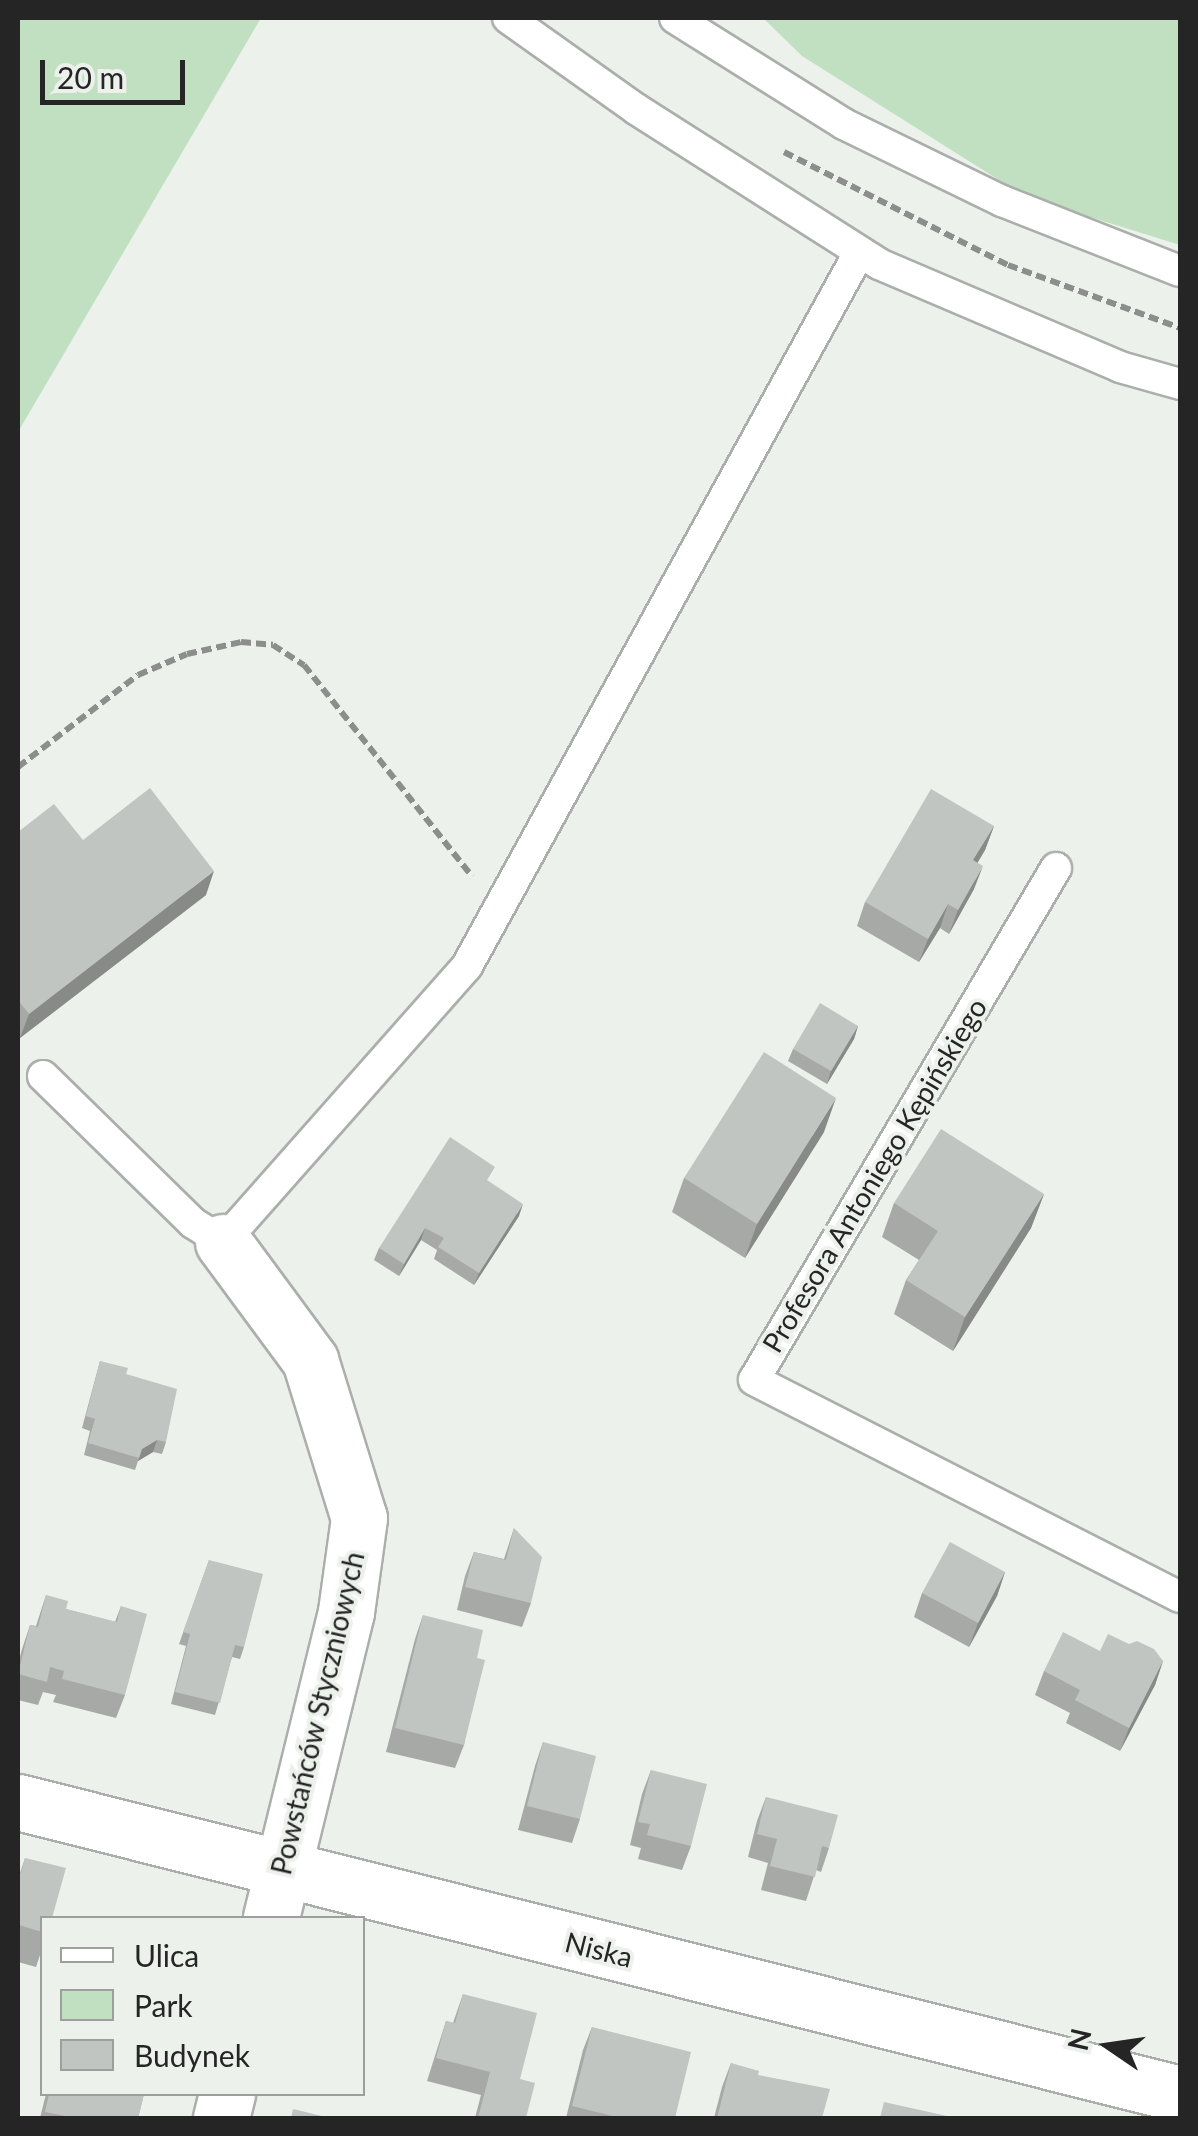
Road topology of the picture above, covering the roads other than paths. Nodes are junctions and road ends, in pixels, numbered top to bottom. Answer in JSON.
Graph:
{"nodes":[{"id":1,"x":508,"y":18,"type":"edge"},
{"id":2,"x":675,"y":18,"type":"edge"},
{"id":3,"x":859,"y":253,"type":"junction"},
{"id":4,"x":1180,"y":271,"type":"edge"},
{"id":5,"x":1180,"y":384,"type":"edge"},
{"id":6,"x":1056,"y":868,"type":"dead end"},
{"id":7,"x":42,"y":1076,"type":"dead end"},
{"id":8,"x":223,"y":1242,"type":"junction"},
{"id":9,"x":1180,"y":1597,"type":"edge"},
{"id":10,"x":18,"y":1802,"type":"edge"},
{"id":11,"x":277,"y":1894,"type":"edge"},
{"id":12,"x":1180,"y":2094,"type":"edge"}],
"edges":[{"from":1,"to":3,"type":"lane"},
{"from":2,"to":4,"type":"lane"},
{"from":3,"to":5,"type":"lane"},
{"from":3,"to":8,"type":"lane"},
{"from":6,"to":9,"type":"lane","name":"Profesora Antoniego Kępińskiego"},
{"from":7,"to":8,"type":"lane"},
{"from":8,"to":11,"type":"street","name":"Powstańców Styczniowych"},
{"from":10,"to":11,"type":"street","name":"Niska"},
{"from":11,"to":12,"type":"street","name":"Niska"}]}
